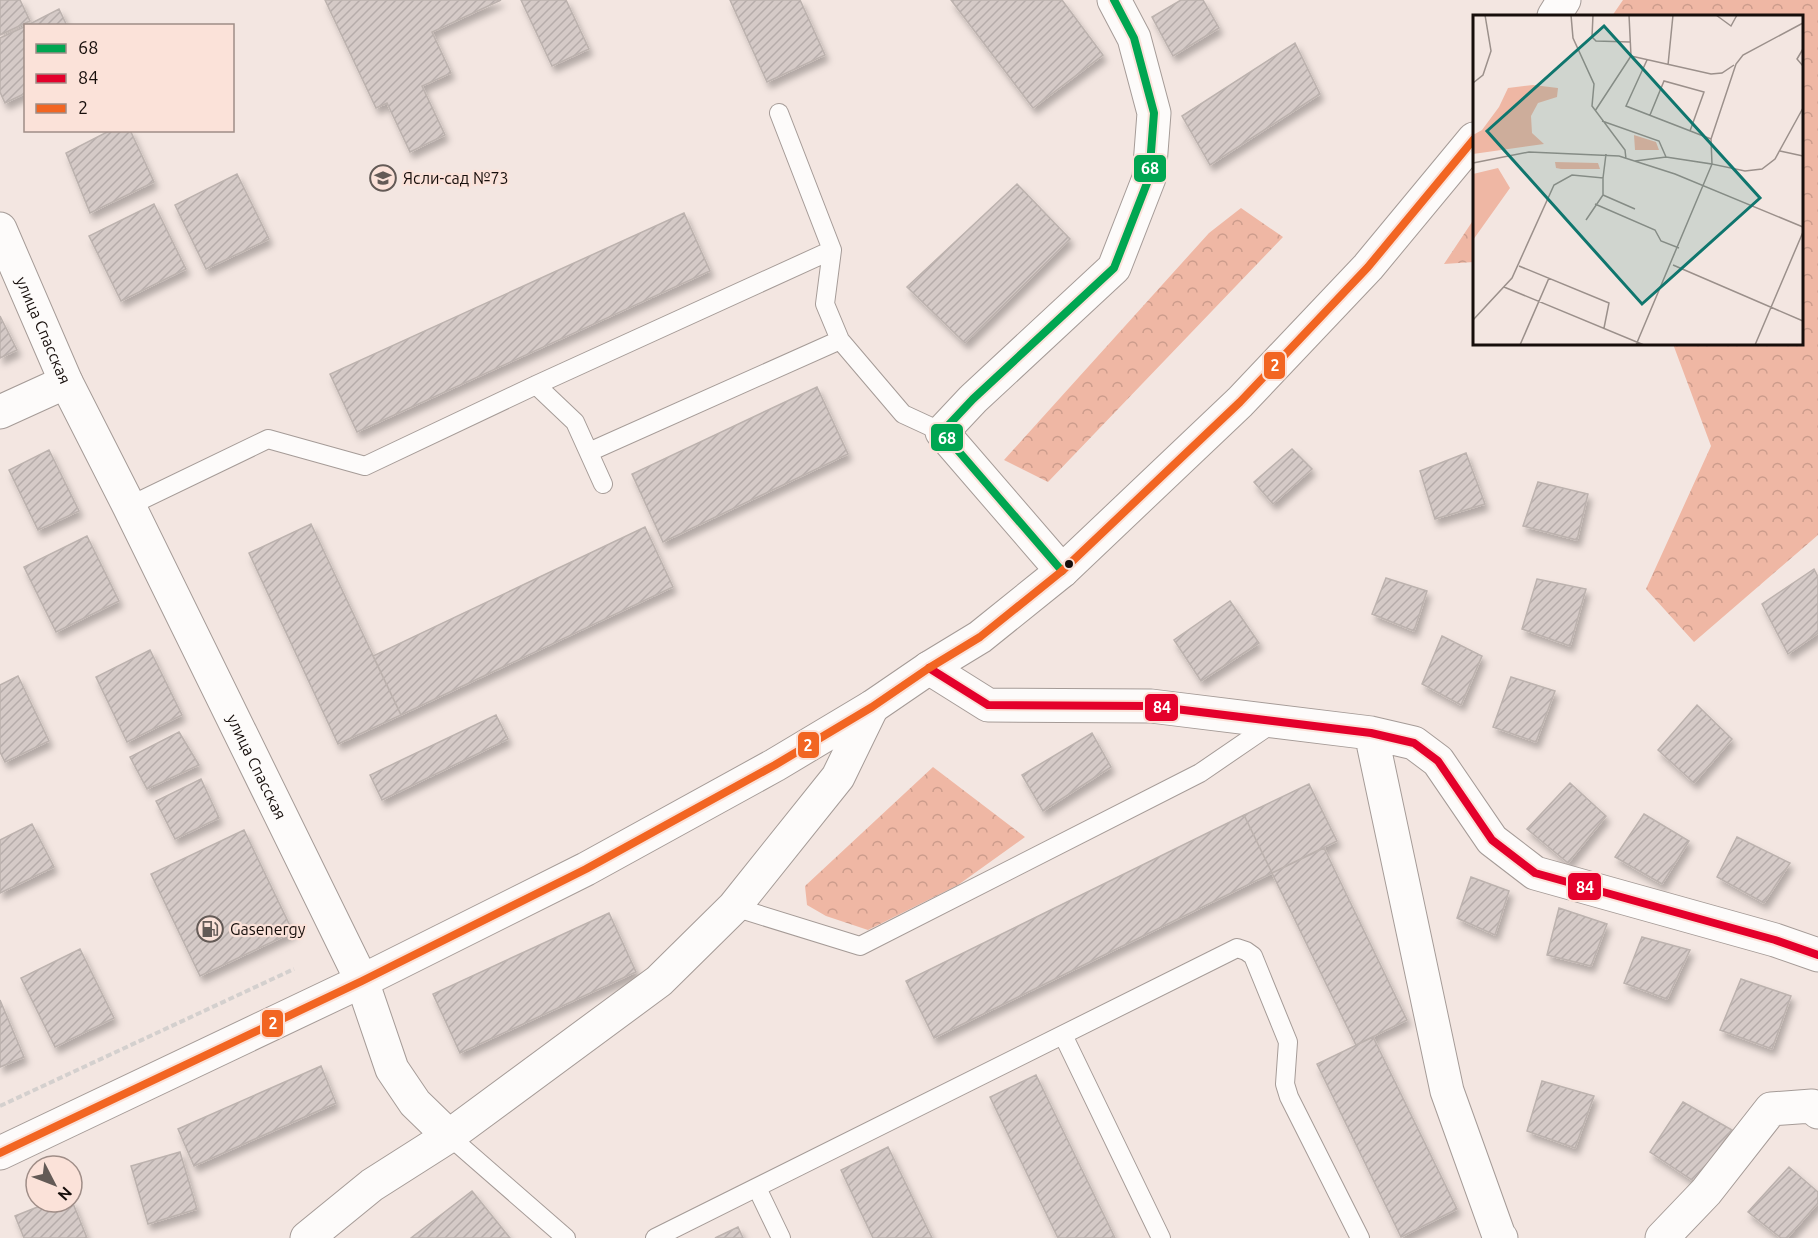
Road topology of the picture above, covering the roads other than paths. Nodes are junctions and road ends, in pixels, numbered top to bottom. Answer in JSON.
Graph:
{"nodes":[{"id":1,"x":1113,"y":0,"type":"edge"},
{"id":2,"x":1564,"y":0,"type":"edge"},
{"id":3,"x":1555,"y":15,"type":"edge"},
{"id":4,"x":779,"y":113,"type":"dead end"},
{"id":5,"x":1473,"y":140,"type":"edge"},
{"id":6,"x":0,"y":229,"type":"edge"},
{"id":7,"x":832,"y":250,"type":"junction"},
{"id":8,"x":840,"y":340,"type":"junction"},
{"id":9,"x":66,"y":382,"type":"junction"},
{"id":10,"x":536,"y":385,"type":"junction"},
{"id":11,"x":0,"y":412,"type":"edge"},
{"id":12,"x":942,"y":432,"type":"junction"},
{"id":13,"x":589,"y":452,"type":"junction"},
{"id":14,"x":603,"y":484,"type":"dead end"},
{"id":15,"x":129,"y":506,"type":"junction"},
{"id":16,"x":1062,"y":572,"type":"junction"},
{"id":17,"x":929,"y":668,"type":"junction"},
{"id":18,"x":872,"y":707,"type":"junction"},
{"id":19,"x":1277,"y":720,"type":"junction"},
{"id":20,"x":1371,"y":733,"type":"junction"},
{"id":21,"x":734,"y":907,"type":"junction"},
{"id":22,"x":1818,"y":955,"type":"edge"},
{"id":23,"x":362,"y":981,"type":"junction"},
{"id":24,"x":1063,"y":1035,"type":"junction"},
{"id":25,"x":1818,"y":1112,"type":"edge"},
{"id":26,"x":449,"y":1136,"type":"junction"},
{"id":27,"x":0,"y":1153,"type":"edge"},
{"id":28,"x":757,"y":1188,"type":"junction"},
{"id":29,"x":1499,"y":1237,"type":"edge"},
{"id":30,"x":307,"y":1238,"type":"edge"},
{"id":31,"x":567,"y":1238,"type":"edge"},
{"id":32,"x":655,"y":1238,"type":"edge"},
{"id":33,"x":782,"y":1238,"type":"edge"},
{"id":34,"x":1161,"y":1238,"type":"edge"},
{"id":35,"x":1360,"y":1238,"type":"edge"},
{"id":36,"x":1662,"y":1238,"type":"edge"}],
"edges":[{"from":1,"to":12,"type":"street"},
{"from":2,"to":3,"type":"street"},
{"from":4,"to":7,"type":"lane"},
{"from":5,"to":16,"type":"street"},
{"from":6,"to":9,"type":"street","name":"улица Спасская"},
{"from":7,"to":8,"type":"lane"},
{"from":7,"to":10,"type":"lane"},
{"from":8,"to":12,"type":"lane"},
{"from":8,"to":13,"type":"lane"},
{"from":9,"to":11,"type":"street"},
{"from":9,"to":15,"type":"street","name":"улица Спасская"},
{"from":10,"to":13,"type":"lane"},
{"from":10,"to":15,"type":"lane"},
{"from":12,"to":16,"type":"street"},
{"from":13,"to":14,"type":"lane"},
{"from":15,"to":23,"type":"street","name":"улица Спасская"},
{"from":16,"to":17,"type":"street"},
{"from":17,"to":18,"type":"street"},
{"from":17,"to":19,"type":"street"},
{"from":18,"to":21,"type":"street"},
{"from":18,"to":23,"type":"street"},
{"from":19,"to":20,"type":"street"},
{"from":19,"to":21,"type":"lane"},
{"from":20,"to":22,"type":"street"},
{"from":20,"to":29,"type":"street"},
{"from":21,"to":26,"type":"street"},
{"from":23,"to":26,"type":"street","name":"улица Спасская"},
{"from":23,"to":27,"type":"street"},
{"from":24,"to":28,"type":"lane"},
{"from":24,"to":34,"type":"lane"},
{"from":24,"to":35,"type":"lane"},
{"from":25,"to":36,"type":"street"},
{"from":26,"to":30,"type":"street"},
{"from":26,"to":31,"type":"lane"},
{"from":28,"to":32,"type":"lane"},
{"from":28,"to":33,"type":"lane"}]}
